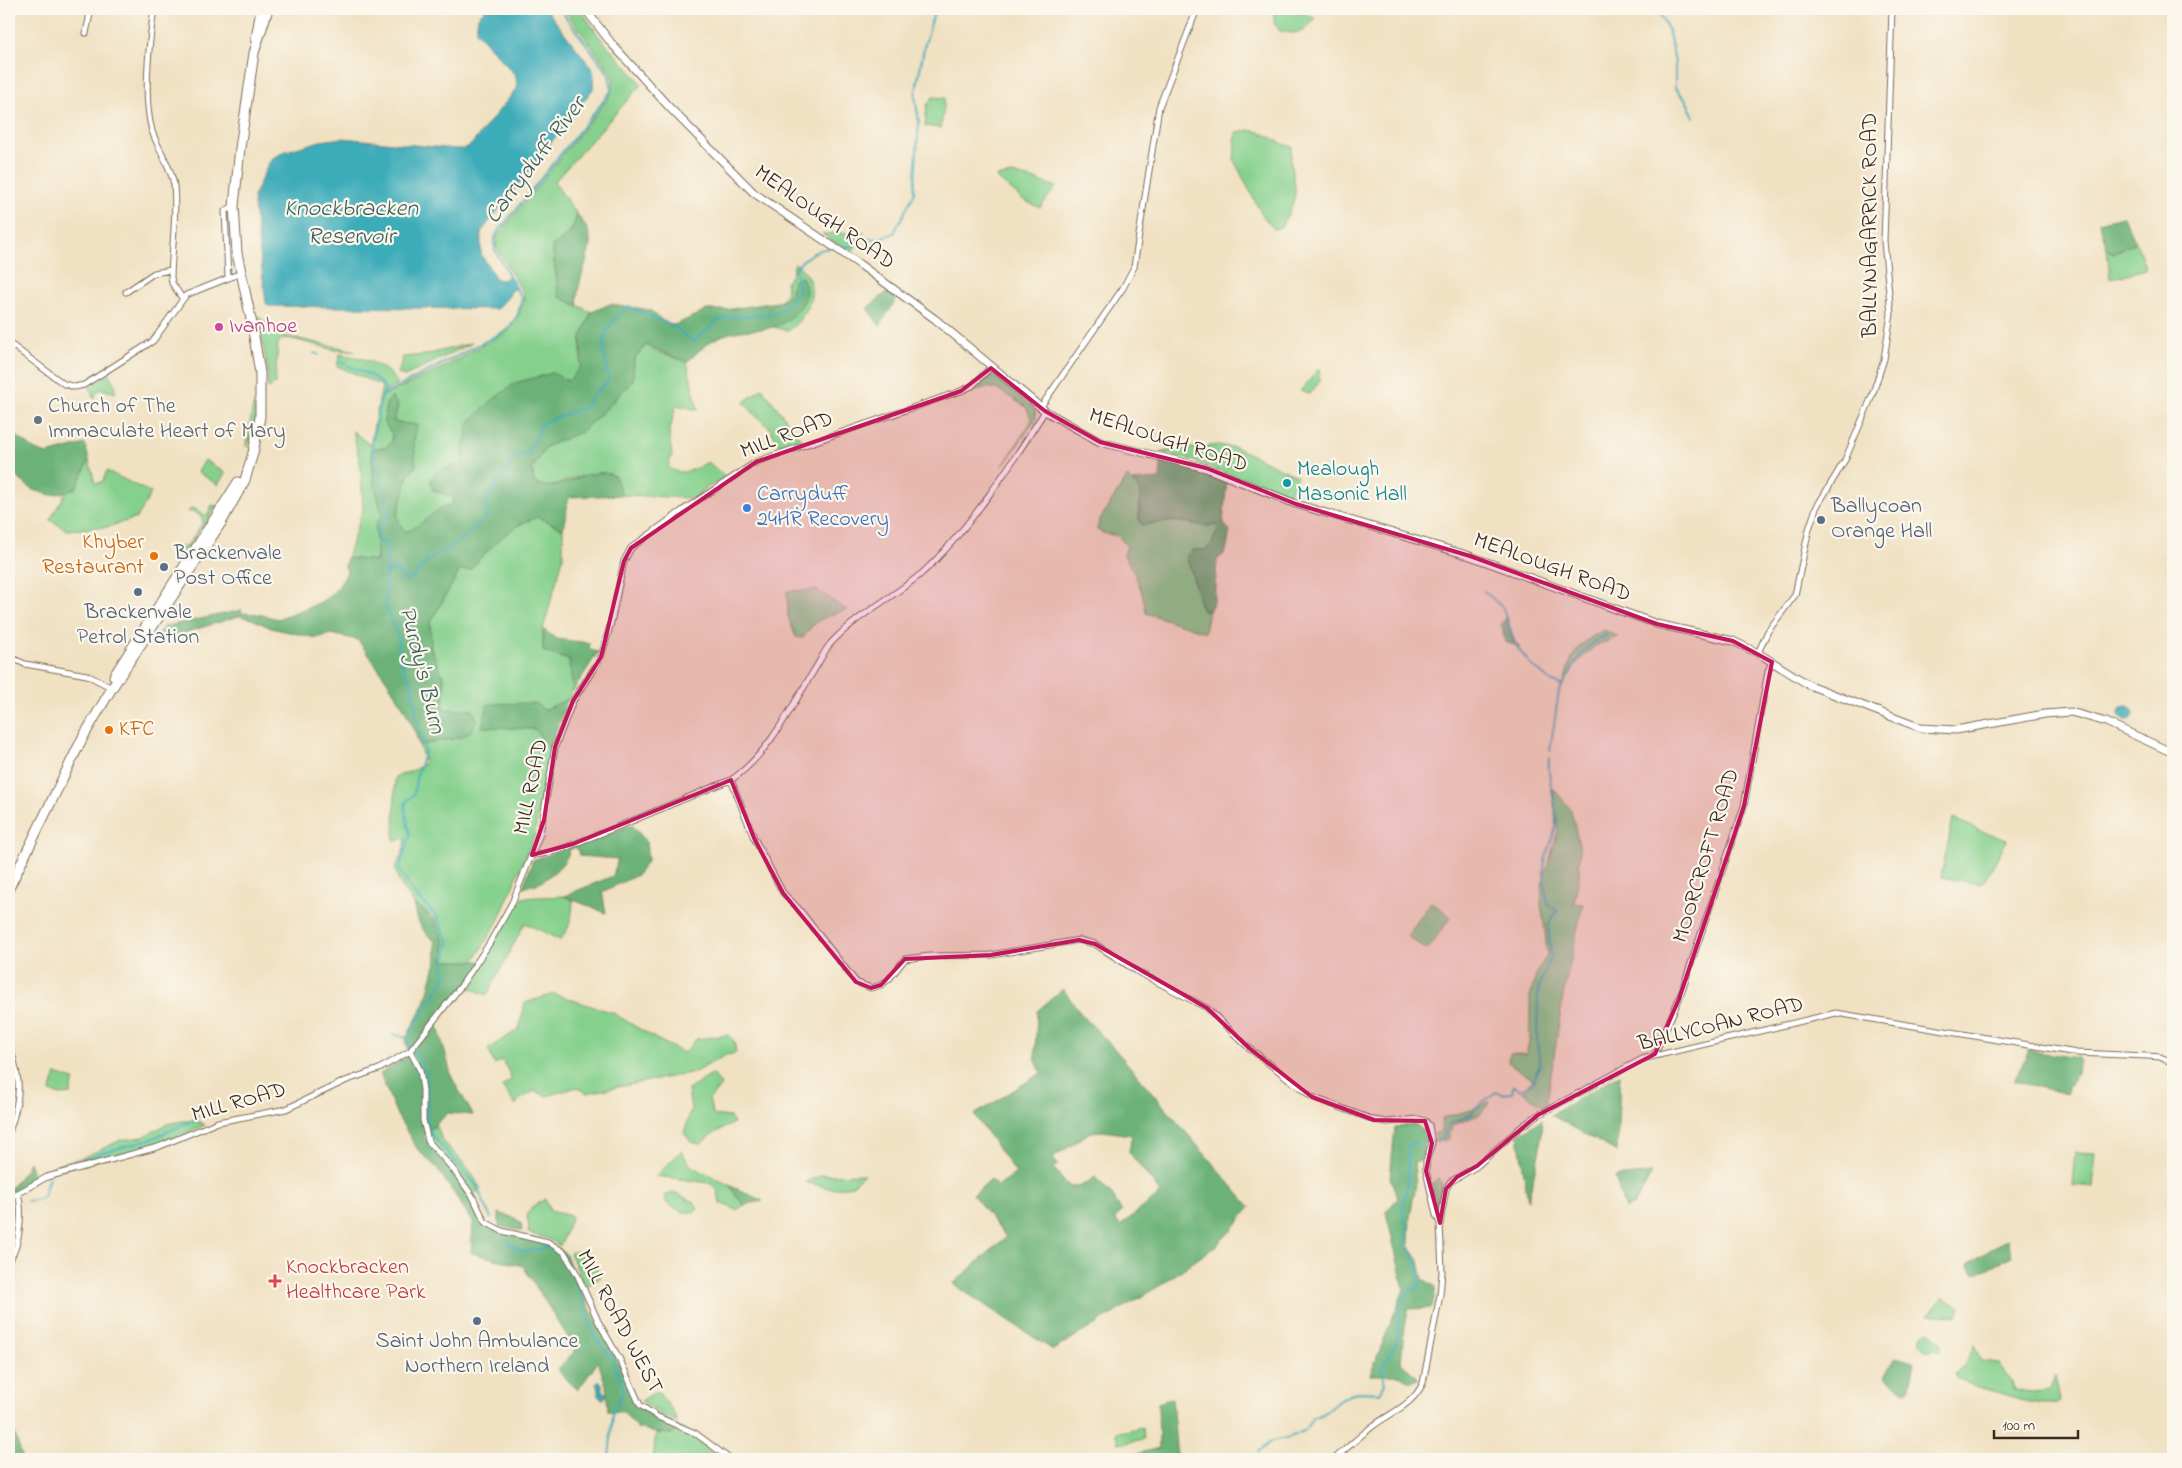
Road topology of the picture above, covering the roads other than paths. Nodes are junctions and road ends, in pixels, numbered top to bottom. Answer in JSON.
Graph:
{"nodes":[{"id":1,"x":91,"y":9,"type":"edge"},
{"id":2,"x":154,"y":9,"type":"edge"},
{"id":3,"x":261,"y":9,"type":"edge"},
{"id":4,"x":268,"y":9,"type":"edge"},
{"id":5,"x":585,"y":9,"type":"edge"},
{"id":6,"x":1197,"y":9,"type":"edge"},
{"id":7,"x":1892,"y":9,"type":"edge"},
{"id":8,"x":86,"y":33,"type":"dead end"},
{"id":9,"x":256,"y":47,"type":"junction"},
{"id":10,"x":234,"y":206,"type":"junction"},
{"id":11,"x":171,"y":270,"type":"junction"},
{"id":12,"x":241,"y":272,"type":"junction"},
{"id":13,"x":228,"y":278,"type":"junction"},
{"id":14,"x":126,"y":292,"type":"dead end"},
{"id":15,"x":182,"y":298,"type":"junction"},
{"id":16,"x":9,"y":343,"type":"edge"},
{"id":17,"x":992,"y":366,"type":"junction"},
{"id":18,"x":1043,"y":410,"type":"junction"},
{"id":19,"x":246,"y":472,"type":"junction"},
{"id":20,"x":190,"y":572,"type":"junction"},
{"id":21,"x":145,"y":627,"type":"junction"},
{"id":22,"x":1758,"y":653,"type":"junction"},
{"id":23,"x":9,"y":657,"type":"edge"},
{"id":24,"x":1772,"y":662,"type":"junction"},
{"id":25,"x":112,"y":688,"type":"junction"},
{"id":26,"x":2173,"y":753,"type":"edge"},
{"id":27,"x":731,"y":780,"type":"junction"},
{"id":28,"x":532,"y":855,"type":"junction"},
{"id":29,"x":9,"y":888,"type":"edge"},
{"id":30,"x":9,"y":1044,"type":"edge"},
{"id":31,"x":410,"y":1051,"type":"junction"},
{"id":32,"x":1655,"y":1054,"type":"junction"},
{"id":33,"x":2173,"y":1062,"type":"edge"},
{"id":34,"x":9,"y":1132,"type":"edge"},
{"id":35,"x":18,"y":1194,"type":"junction"},
{"id":36,"x":9,"y":1198,"type":"edge"},
{"id":37,"x":1440,"y":1223,"type":"junction"},
{"id":38,"x":9,"y":1260,"type":"edge"},
{"id":39,"x":730,"y":1459,"type":"edge"},
{"id":40,"x":1334,"y":1459,"type":"edge"}],
"edges":[{"from":1,"to":8,"type":"street"},
{"from":2,"to":11,"type":"street"},
{"from":3,"to":9,"type":"highway"},
{"from":4,"to":9,"type":"highway"},
{"from":5,"to":17,"type":"street","name":"MEALOUGH ROAD"},
{"from":6,"to":18,"type":"street"},
{"from":7,"to":22,"type":"street","name":"BALLYNAGARRICK ROAD"},
{"from":9,"to":10,"type":"highway"},
{"from":10,"to":12,"type":"highway"},
{"from":10,"to":13,"type":"street"},
{"from":11,"to":14,"type":"street"},
{"from":11,"to":15,"type":"street"},
{"from":12,"to":13,"type":"street"},
{"from":12,"to":19,"type":"highway"},
{"from":13,"to":15,"type":"street"},
{"from":15,"to":16,"type":"street"},
{"from":17,"to":18,"type":"street","name":"MEALOUGH ROAD"},
{"from":17,"to":28,"type":"street","name":"MILL ROAD"},
{"from":18,"to":22,"type":"street","name":"MEALOUGH ROAD"},
{"from":18,"to":27,"type":"street"},
{"from":19,"to":20,"type":"highway"},
{"from":19,"to":21,"type":"highway"},
{"from":20,"to":21,"type":"highway"},
{"from":20,"to":25,"type":"highway"},
{"from":21,"to":25,"type":"highway"},
{"from":22,"to":24,"type":"street","name":"MEALOUGH ROAD"},
{"from":23,"to":25,"type":"street"},
{"from":24,"to":26,"type":"street","name":"MEALOUGH ROAD"},
{"from":24,"to":32,"type":"street","name":"MOORCROFT ROAD"},
{"from":25,"to":29,"type":"highway"},
{"from":27,"to":28,"type":"street"},
{"from":27,"to":37,"type":"street"},
{"from":28,"to":31,"type":"street","name":"MILL ROAD"},
{"from":30,"to":34,"type":"street"},
{"from":31,"to":35,"type":"street","name":"MILL ROAD"},
{"from":31,"to":39,"type":"street","name":"MILL ROAD WEST"},
{"from":32,"to":33,"type":"street","name":"BALLYCOAN ROAD"},
{"from":32,"to":37,"type":"street","name":"BALLYCOAN ROAD"},
{"from":35,"to":36,"type":"street","name":"MILL ROAD"},
{"from":35,"to":38,"type":"street"},
{"from":37,"to":40,"type":"street","name":"BALLYCOAN ROAD"}]}
